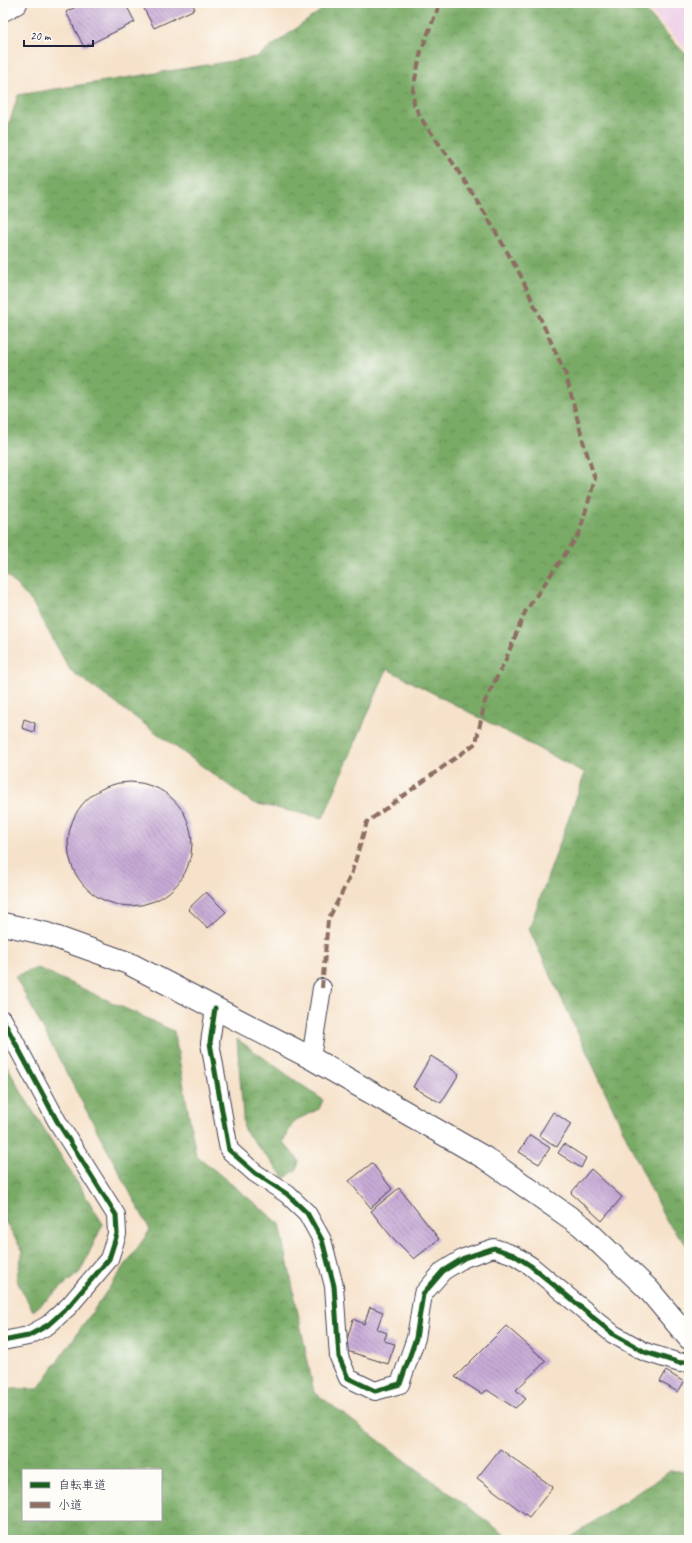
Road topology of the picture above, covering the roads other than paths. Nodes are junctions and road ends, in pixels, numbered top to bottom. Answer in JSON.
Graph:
{"nodes":[{"id":1,"x":16,"y":3,"type":"edge"},
{"id":2,"x":3,"y":10,"type":"edge"},
{"id":3,"x":3,"y":924,"type":"edge"},
{"id":4,"x":322,"y":988,"type":"dead end"},
{"id":5,"x":215,"y":1008,"type":"junction"},
{"id":6,"x":3,"y":1020,"type":"edge"},
{"id":7,"x":311,"y":1058,"type":"junction"},
{"id":8,"x":689,"y":1338,"type":"edge"},
{"id":9,"x":3,"y":1341,"type":"edge"},
{"id":10,"x":689,"y":1361,"type":"edge"}],
"edges":[{"from":1,"to":2,"type":"main road"},
{"from":3,"to":5,"type":"main road"},
{"from":4,"to":7,"type":"street"},
{"from":5,"to":7,"type":"main road"},
{"from":5,"to":10,"type":"street"},
{"from":6,"to":9,"type":"street"},
{"from":7,"to":8,"type":"main road"}]}
